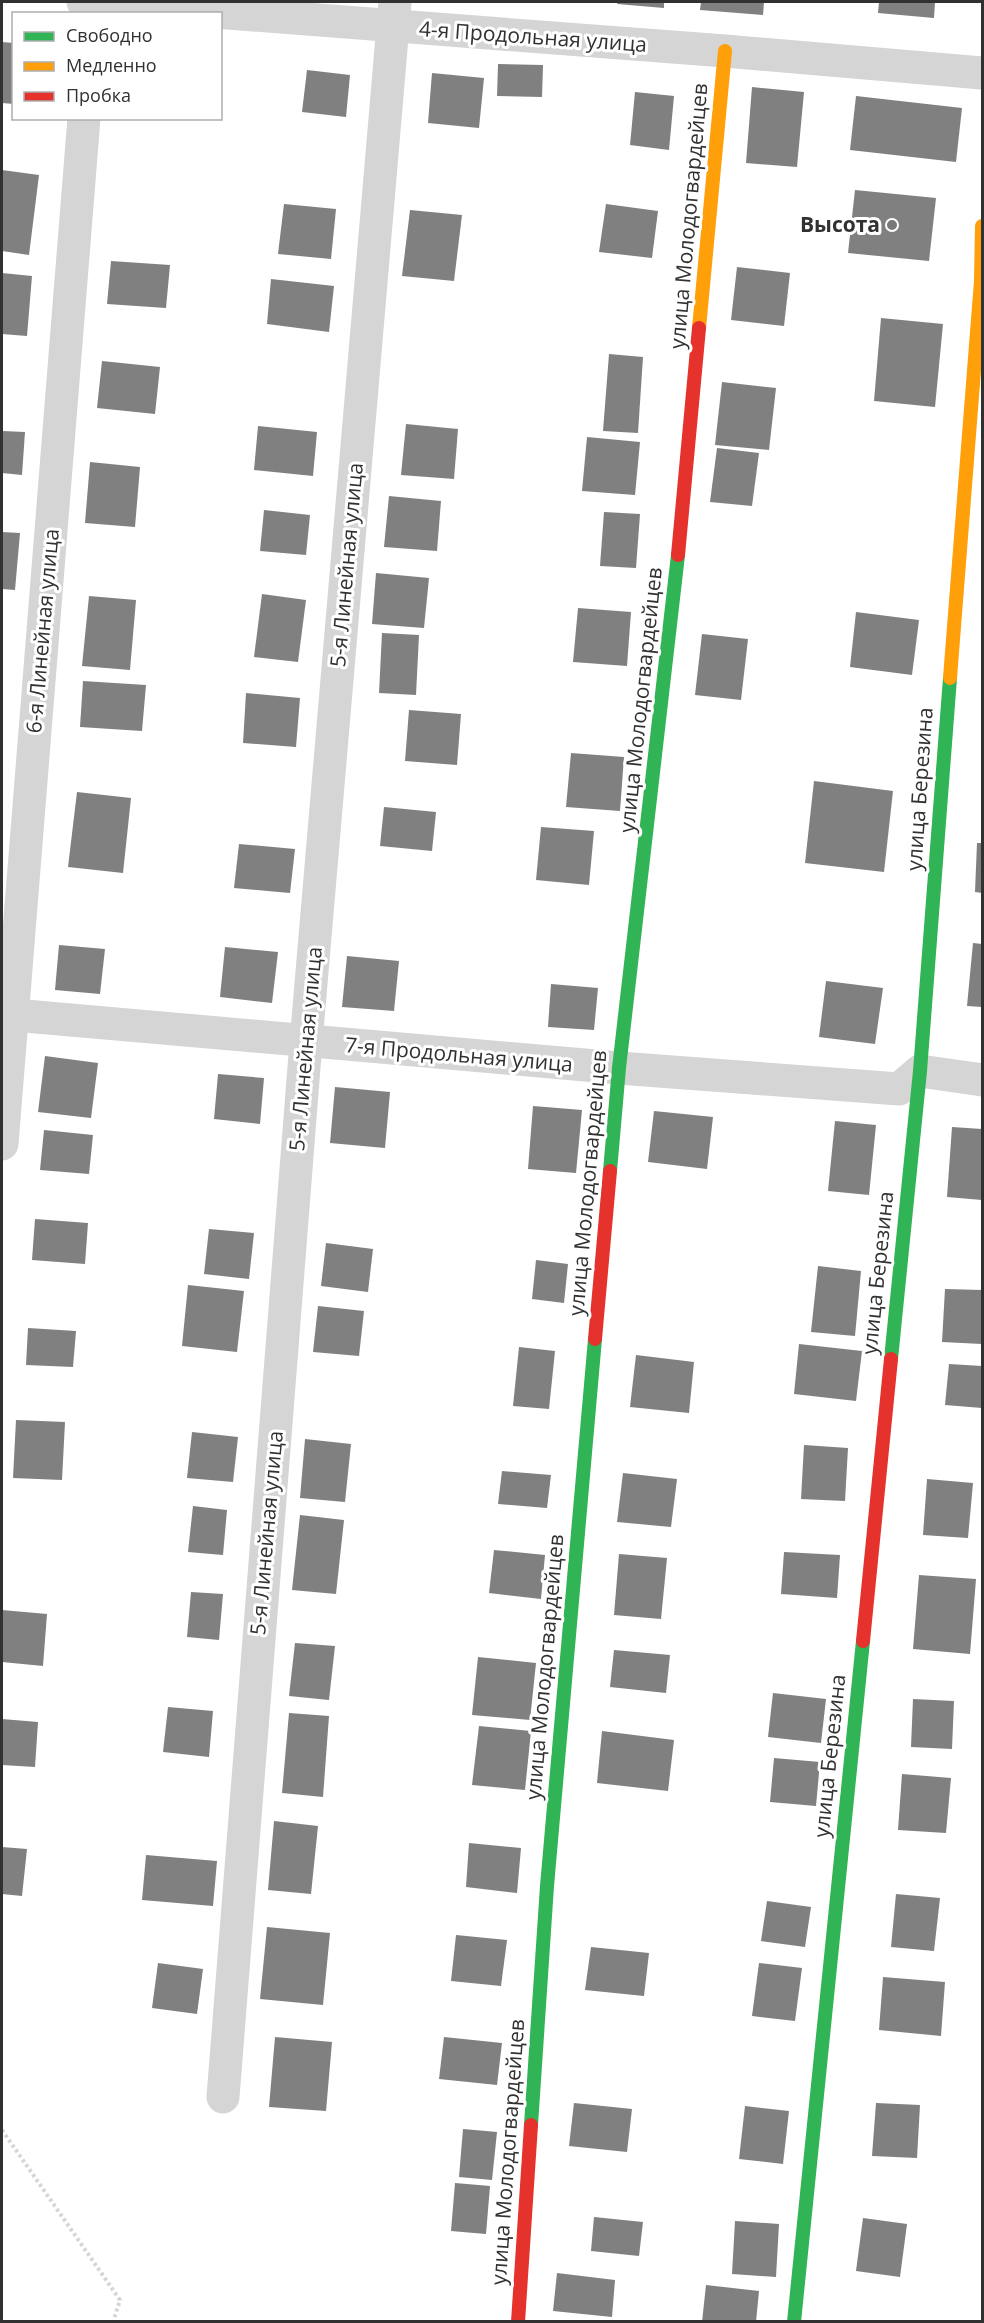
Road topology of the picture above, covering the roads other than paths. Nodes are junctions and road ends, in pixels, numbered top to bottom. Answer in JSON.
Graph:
{"nodes":[{"id":1,"x":83,"y":2,"type":"edge"},
{"id":2,"x":94,"y":2,"type":"edge"},
{"id":3,"x":394,"y":14,"type":"edge"},
{"id":4,"x":725,"y":51,"type":"junction"},
{"id":5,"x":982,"y":73,"type":"edge"},
{"id":6,"x":84,"y":120,"type":"edge"},
{"id":7,"x":982,"y":226,"type":"edge"},
{"id":8,"x":7,"y":1015,"type":"edge"},
{"id":9,"x":306,"y":1042,"type":"junction"},
{"id":10,"x":619,"y":1068,"type":"junction"},
{"id":11,"x":920,"y":1071,"type":"junction"},
{"id":12,"x":982,"y":1080,"type":"edge"},
{"id":13,"x":2,"y":1144,"type":"edge"},
{"id":14,"x":223,"y":2097,"type":"dead end"},
{"id":15,"x":518,"y":2322,"type":"edge"},
{"id":16,"x":794,"y":2322,"type":"edge"}],
"edges":[{"from":1,"to":2,"type":"street","name":"4-я Продольная улица"},
{"from":2,"to":3,"type":"street","name":"4-я Продольная улица"},
{"from":3,"to":4,"type":"street","name":"4-я Продольная улица"},
{"from":3,"to":9,"type":"street","name":"5-я Линейная улица"},
{"from":4,"to":5,"type":"street","name":"4-я Продольная улица"},
{"from":4,"to":10,"type":"street","name":"улица Молодогвардейцев"},
{"from":6,"to":8,"type":"street","name":"6-я Линейная улица"},
{"from":7,"to":11,"type":"street","name":"улица Березина"},
{"from":8,"to":9,"type":"street","name":"7-я Продольная улица"},
{"from":8,"to":13,"type":"street","name":"6-я Линейная улица"},
{"from":9,"to":10,"type":"street","name":"7-я Продольная улица"},
{"from":9,"to":14,"type":"street","name":"5-я Линейная улица"},
{"from":10,"to":11,"type":"street","name":"7-я Продольная улица"},
{"from":10,"to":15,"type":"street","name":"улица Молодогвардейцев"},
{"from":11,"to":12,"type":"street"},
{"from":11,"to":16,"type":"street","name":"улица Березина"}]}
